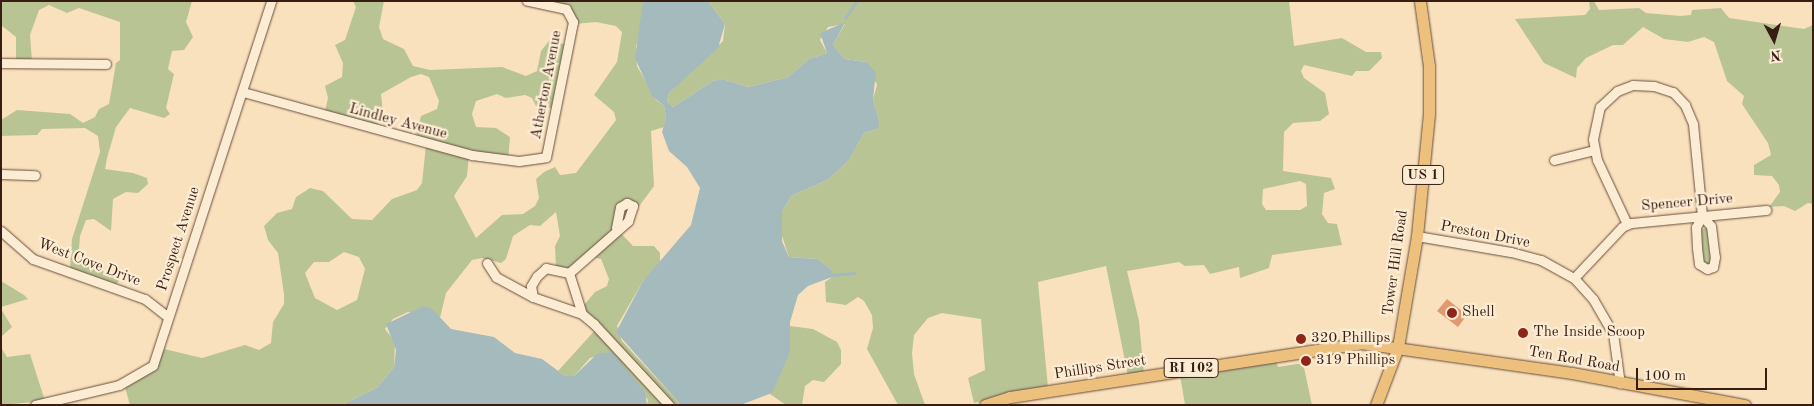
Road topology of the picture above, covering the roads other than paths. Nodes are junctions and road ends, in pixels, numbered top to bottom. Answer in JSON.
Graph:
{"nodes":[{"id":1,"x":271,"y":1,"type":"edge"},
{"id":2,"x":527,"y":1,"type":"edge"},
{"id":3,"x":1420,"y":1,"type":"edge"},
{"id":4,"x":1,"y":63,"type":"edge"},
{"id":5,"x":106,"y":64,"type":"dead end"},
{"id":6,"x":243,"y":92,"type":"junction"},
{"id":7,"x":1594,"y":150,"type":"junction"},
{"id":8,"x":548,"y":154,"type":"joint"},
{"id":9,"x":1554,"y":160,"type":"dead end"},
{"id":10,"x":1,"y":174,"type":"edge"},
{"id":11,"x":35,"y":175,"type":"dead end"},
{"id":12,"x":1766,"y":210,"type":"dead end"},
{"id":13,"x":1702,"y":216,"type":"junction"},
{"id":14,"x":1628,"y":224,"type":"junction"},
{"id":15,"x":616,"y":228,"type":"dead end"},
{"id":16,"x":1,"y":231,"type":"edge"},
{"id":17,"x":1417,"y":236,"type":"junction"},
{"id":18,"x":487,"y":263,"type":"dead end"},
{"id":19,"x":569,"y":272,"type":"junction"},
{"id":20,"x":1574,"y":278,"type":"junction"},
{"id":21,"x":534,"y":298,"type":"junction"},
{"id":22,"x":582,"y":314,"type":"junction"},
{"id":23,"x":168,"y":317,"type":"junction"},
{"id":24,"x":1398,"y":347,"type":"junction"},
{"id":25,"x":1620,"y":384,"type":"junction"},
{"id":26,"x":1741,"y":404,"type":"edge"},
{"id":27,"x":35,"y":405,"type":"edge"},
{"id":28,"x":669,"y":405,"type":"edge"},
{"id":29,"x":985,"y":405,"type":"edge"},
{"id":30,"x":1376,"y":405,"type":"edge"}],
"edges":[{"from":1,"to":6,"type":"street","name":"Prospect Avenue"},
{"from":2,"to":8,"type":"street","name":"Atherton Avenue"},
{"from":3,"to":17,"type":"main road","name":"Tower Hill Road","number":"US 1"},
{"from":4,"to":5,"type":"street"},
{"from":6,"to":8,"type":"street","name":"Lindley Avenue"},
{"from":6,"to":23,"type":"street","name":"Prospect Avenue"},
{"from":7,"to":9,"type":"street"},
{"from":7,"to":13,"type":"street"},
{"from":7,"to":14,"type":"street"},
{"from":10,"to":11,"type":"street"},
{"from":12,"to":13,"type":"street","name":"Spencer Drive"},
{"from":13,"to":13,"type":"street"},
{"from":13,"to":14,"type":"street","name":"Spencer Drive"},
{"from":14,"to":20,"type":"street","name":"Spencer Drive"},
{"from":15,"to":19,"type":"street"},
{"from":16,"to":23,"type":"street","name":"West Cove Drive"},
{"from":17,"to":20,"type":"street","name":"Preston Drive"},
{"from":17,"to":24,"type":"main road","name":"Tower Hill Road","number":"US 1"},
{"from":18,"to":21,"type":"street"},
{"from":19,"to":21,"type":"street"},
{"from":19,"to":22,"type":"street"},
{"from":20,"to":25,"type":"street","name":"Preston Drive"},
{"from":21,"to":22,"type":"street"},
{"from":22,"to":28,"type":"street"},
{"from":23,"to":27,"type":"street","name":"Prospect Avenue"},
{"from":24,"to":25,"type":"main road","name":"Ten Rod Road","number":"RI 102"},
{"from":24,"to":29,"type":"main road","name":"Phillips Street","number":"RI 102"},
{"from":24,"to":30,"type":"main road","name":"Tower Hill Road","number":"US 1"},
{"from":25,"to":26,"type":"main road","name":"Ten Rod Road","number":"RI 102"}]}
